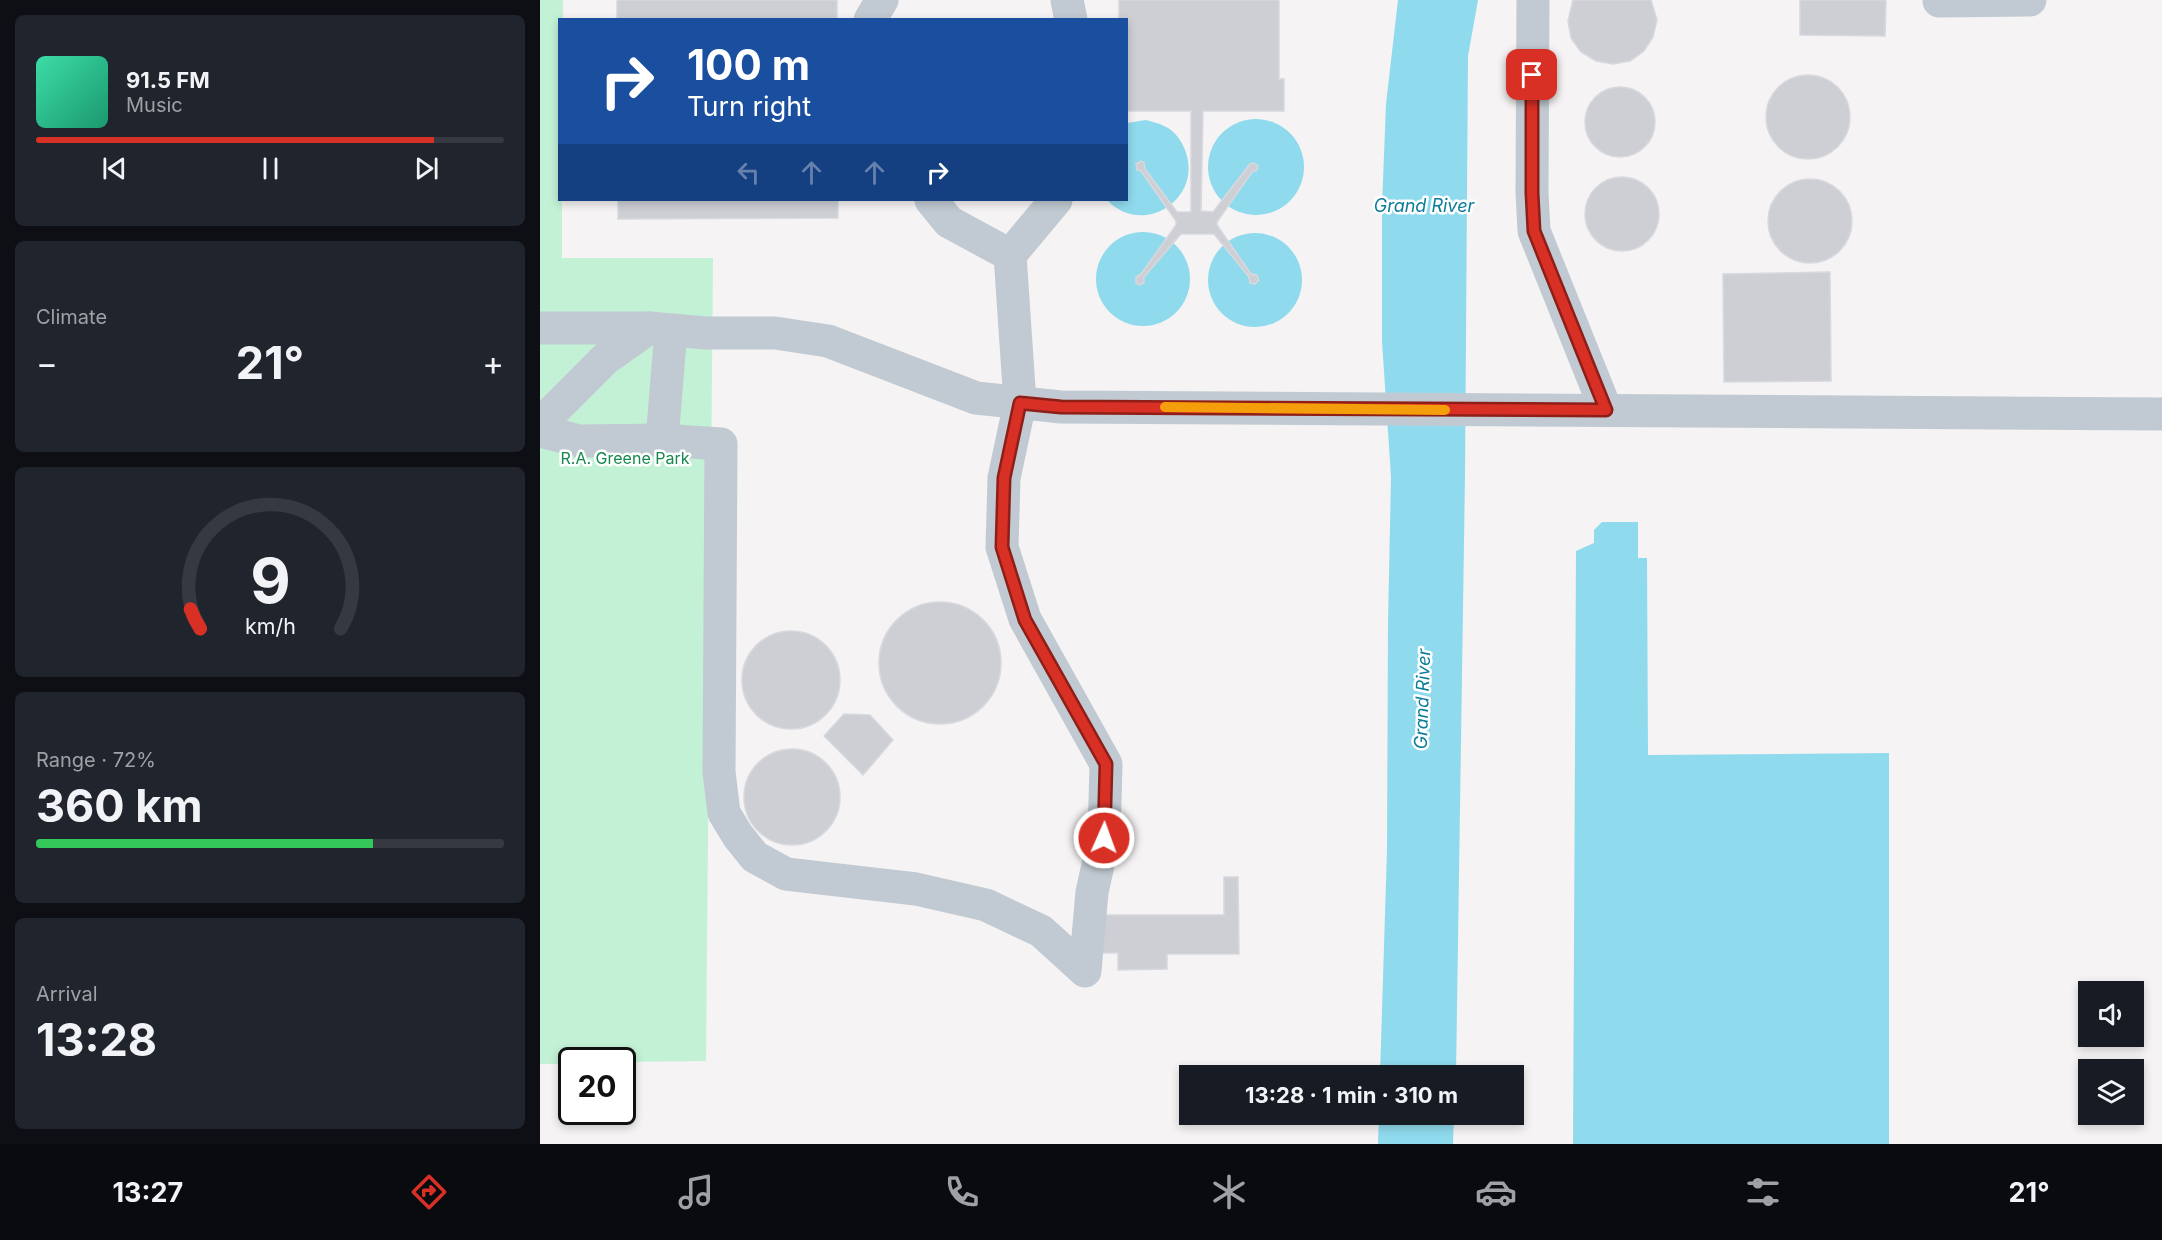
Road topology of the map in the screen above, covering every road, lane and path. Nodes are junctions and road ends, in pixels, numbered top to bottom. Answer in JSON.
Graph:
{"nodes":[{"id":1,"x":882,"y":0,"type":"edge"},
{"id":2,"x":1067,"y":0,"type":"edge"},
{"id":3,"x":1533,"y":0,"type":"edge"},
{"id":4,"x":2030,"y":0,"type":"edge"},
{"id":5,"x":1939,"y":1,"type":"edge"},
{"id":6,"x":871,"y":18,"type":"edge"},
{"id":7,"x":1071,"y":18,"type":"edge"},
{"id":8,"x":932,"y":201,"type":"edge"},
{"id":9,"x":1055,"y":201,"type":"edge"},
{"id":10,"x":1010,"y":255,"type":"junction"},
{"id":11,"x":540,"y":328,"type":"edge"},
{"id":12,"x":660,"y":329,"type":"junction"},
{"id":13,"x":1020,"y":403,"type":"junction"},
{"id":14,"x":1606,"y":410,"type":"junction"},
{"id":15,"x":2162,"y":414,"type":"edge"},
{"id":16,"x":540,"y":424,"type":"edge"},
{"id":17,"x":540,"y":431,"type":"edge"},
{"id":18,"x":662,"y":440,"type":"junction"}],
"edges":[{"from":1,"to":6,"type":"lane"},
{"from":2,"to":7,"type":"lane"},
{"from":3,"to":14,"type":"lane"},
{"from":4,"to":5,"type":"lane"},
{"from":8,"to":10,"type":"lane"},
{"from":9,"to":10,"type":"lane"},
{"from":10,"to":13,"type":"lane"},
{"from":11,"to":12,"type":"lane"},
{"from":12,"to":13,"type":"lane"},
{"from":12,"to":16,"type":"lane"},
{"from":12,"to":18,"type":"lane"},
{"from":13,"to":14,"type":"lane"},
{"from":13,"to":18,"type":"lane"},
{"from":14,"to":15,"type":"lane"},
{"from":17,"to":18,"type":"lane"}]}
